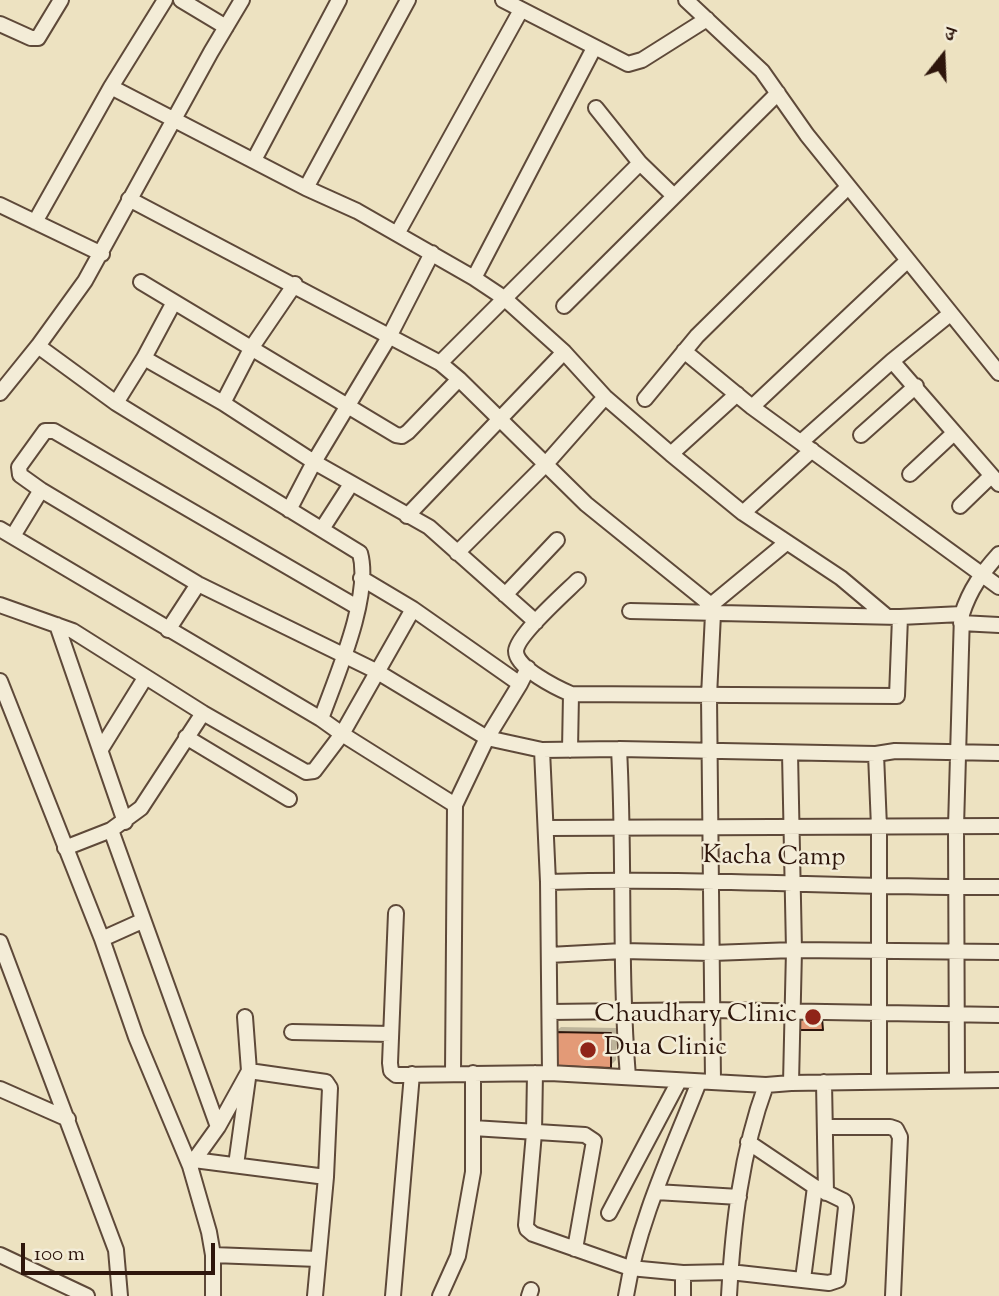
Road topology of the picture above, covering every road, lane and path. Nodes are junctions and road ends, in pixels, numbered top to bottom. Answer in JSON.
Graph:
{"nodes":[{"id":1,"x":61,"y":0,"type":"edge"},
{"id":2,"x":165,"y":0,"type":"edge"},
{"id":3,"x":181,"y":0,"type":"edge"},
{"id":4,"x":242,"y":0,"type":"edge"},
{"id":5,"x":339,"y":0,"type":"edge"},
{"id":6,"x":408,"y":0,"type":"edge"},
{"id":7,"x":503,"y":0,"type":"edge"},
{"id":8,"x":686,"y":0,"type":"edge"},
{"id":9,"x":521,"y":10,"type":"junction"},
{"id":10,"x":707,"y":19,"type":"junction"},
{"id":11,"x":0,"y":24,"type":"edge"},
{"id":12,"x":226,"y":27,"type":"junction"},
{"id":13,"x":594,"y":48,"type":"junction"},
{"id":14,"x":111,"y":87,"type":"junction"},
{"id":15,"x":778,"y":93,"type":"junction"},
{"id":16,"x":596,"y":108,"type":"dead end"},
{"id":17,"x":174,"y":121,"type":"junction"},
{"id":18,"x":254,"y":160,"type":"junction"},
{"id":19,"x":640,"y":163,"type":"junction"},
{"id":20,"x":848,"y":187,"type":"junction"},
{"id":21,"x":306,"y":188,"type":"junction"},
{"id":22,"x":674,"y":196,"type":"junction"},
{"id":23,"x":129,"y":199,"type":"junction"},
{"id":24,"x":0,"y":205,"type":"edge"},
{"id":25,"x":36,"y":222,"type":"junction"},
{"id":26,"x":397,"y":234,"type":"junction"},
{"id":27,"x":432,"y":253,"type":"junction"},
{"id":28,"x":102,"y":254,"type":"junction"},
{"id":29,"x":907,"y":261,"type":"junction"},
{"id":30,"x":474,"y":278,"type":"junction"},
{"id":31,"x":141,"y":282,"type":"dead end"},
{"id":32,"x":295,"y":285,"type":"junction"},
{"id":33,"x":504,"y":298,"type":"junction"},
{"id":34,"x":174,"y":302,"type":"junction"},
{"id":35,"x":564,"y":306,"type":"dead end"},
{"id":36,"x":950,"y":314,"type":"junction"},
{"id":37,"x":388,"y":337,"type":"junction"},
{"id":38,"x":38,"y":346,"type":"junction"},
{"id":39,"x":252,"y":347,"type":"junction"},
{"id":40,"x":684,"y":351,"type":"junction"},
{"id":41,"x":564,"y":352,"type":"junction"},
{"id":42,"x":144,"y":358,"type":"junction"},
{"id":43,"x":892,"y":361,"type":"junction"},
{"id":44,"x":440,"y":363,"type":"junction"},
{"id":45,"x":999,"y":373,"type":"edge"},
{"id":46,"x":459,"y":379,"type":"junction"},
{"id":47,"x":916,"y":386,"type":"junction"},
{"id":48,"x":0,"y":393,"type":"edge"},
{"id":49,"x":737,"y":394,"type":"junction"},
{"id":50,"x":605,"y":397,"type":"junction"},
{"id":51,"x":645,"y":399,"type":"dead end"},
{"id":52,"x":223,"y":403,"type":"junction"},
{"id":53,"x":116,"y":404,"type":"junction"},
{"id":54,"x":348,"y":404,"type":"junction"},
{"id":55,"x":752,"y":407,"type":"junction"},
{"id":56,"x":500,"y":420,"type":"junction"},
{"id":57,"x":954,"y":433,"type":"junction"},
{"id":58,"x":861,"y":435,"type":"dead end"},
{"id":59,"x":806,"y":446,"type":"junction"},
{"id":60,"x":671,"y":454,"type":"junction"},
{"id":61,"x":314,"y":462,"type":"junction"},
{"id":62,"x":545,"y":465,"type":"junction"},
{"id":63,"x":910,"y":474,"type":"dead end"},
{"id":64,"x":995,"y":480,"type":"edge"},
{"id":65,"x":351,"y":484,"type":"junction"},
{"id":66,"x":41,"y":490,"type":"junction"},
{"id":67,"x":960,"y":506,"type":"dead end"},
{"id":68,"x":289,"y":510,"type":"junction"},
{"id":69,"x":743,"y":513,"type":"junction"},
{"id":70,"x":407,"y":516,"type":"junction"},
{"id":71,"x":322,"y":529,"type":"junction"},
{"id":72,"x":6,"y":533,"type":"edge"},
{"id":73,"x":557,"y":540,"type":"dead end"},
{"id":74,"x":786,"y":543,"type":"junction"},
{"id":75,"x":457,"y":553,"type":"junction"},
{"id":76,"x":999,"y":554,"type":"edge"},
{"id":77,"x":981,"y":573,"type":"junction"},
{"id":78,"x":361,"y":578,"type":"junction"},
{"id":79,"x":578,"y":580,"type":"dead end"},
{"id":80,"x":198,"y":584,"type":"junction"},
{"id":81,"x":999,"y":587,"type":"edge"},
{"id":82,"x":505,"y":595,"type":"junction"},
{"id":83,"x":0,"y":605,"type":"edge"},
{"id":84,"x":358,"y":607,"type":"junction"},
{"id":85,"x":414,"y":609,"type":"junction"},
{"id":86,"x":712,"y":609,"type":"junction"},
{"id":87,"x":630,"y":611,"type":"dead end"},
{"id":88,"x":892,"y":616,"type":"junction"},
{"id":89,"x":962,"y":618,"type":"junction"},
{"id":90,"x":536,"y":622,"type":"junction"},
{"id":91,"x":57,"y":625,"type":"junction"},
{"id":92,"x":999,"y":625,"type":"edge"},
{"id":93,"x":168,"y":630,"type":"junction"},
{"id":94,"x":344,"y":657,"type":"junction"},
{"id":95,"x":528,"y":668,"type":"junction"},
{"id":96,"x":376,"y":671,"type":"junction"},
{"id":97,"x":145,"y":678,"type":"junction"},
{"id":98,"x":0,"y":681,"type":"edge"},
{"id":99,"x":520,"y":684,"type":"junction"},
{"id":100,"x":571,"y":694,"type":"junction"},
{"id":101,"x":709,"y":696,"type":"junction"},
{"id":102,"x":203,"y":713,"type":"junction"},
{"id":103,"x":321,"y":719,"type":"junction"},
{"id":104,"x":342,"y":734,"type":"junction"},
{"id":105,"x":186,"y":737,"type":"junction"},
{"id":106,"x":487,"y":738,"type":"junction"},
{"id":107,"x":101,"y":749,"type":"junction"},
{"id":108,"x":619,"y":749,"type":"junction"},
{"id":109,"x":542,"y":750,"type":"junction"},
{"id":110,"x":570,"y":750,"type":"junction"},
{"id":111,"x":711,"y":751,"type":"junction"},
{"id":112,"x":999,"y":752,"type":"edge"},
{"id":113,"x":790,"y":753,"type":"junction"},
{"id":114,"x":957,"y":753,"type":"junction"},
{"id":115,"x":876,"y":754,"type":"junction"},
{"id":116,"x":289,"y":799,"type":"dead end"},
{"id":117,"x":455,"y":805,"type":"junction"},
{"id":118,"x":125,"y":822,"type":"junction"},
{"id":119,"x":792,"y":827,"type":"junction"},
{"id":120,"x":879,"y":827,"type":"junction"},
{"id":121,"x":956,"y":827,"type":"junction"},
{"id":122,"x":999,"y":827,"type":"edge"},
{"id":123,"x":547,"y":828,"type":"junction"},
{"id":124,"x":623,"y":828,"type":"junction"},
{"id":125,"x":711,"y":828,"type":"junction"},
{"id":126,"x":111,"y":830,"type":"junction"},
{"id":127,"x":65,"y":848,"type":"junction"},
{"id":128,"x":622,"y":879,"type":"junction"},
{"id":129,"x":548,"y":882,"type":"junction"},
{"id":130,"x":709,"y":882,"type":"junction"},
{"id":131,"x":792,"y":882,"type":"junction"},
{"id":132,"x":878,"y":887,"type":"junction"},
{"id":133,"x":955,"y":887,"type":"junction"},
{"id":134,"x":999,"y":887,"type":"edge"},
{"id":135,"x":396,"y":913,"type":"dead end"},
{"id":136,"x":142,"y":921,"type":"junction"},
{"id":137,"x":102,"y":939,"type":"junction"},
{"id":138,"x":0,"y":942,"type":"edge"},
{"id":139,"x":794,"y":950,"type":"junction"},
{"id":140,"x":878,"y":950,"type":"junction"},
{"id":141,"x":623,"y":951,"type":"junction"},
{"id":142,"x":956,"y":951,"type":"junction"},
{"id":143,"x":712,"y":953,"type":"junction"},
{"id":144,"x":999,"y":953,"type":"edge"},
{"id":145,"x":549,"y":955,"type":"junction"},
{"id":146,"x":710,"y":1010,"type":"junction"},
{"id":147,"x":623,"y":1011,"type":"junction"},
{"id":148,"x":550,"y":1012,"type":"junction"},
{"id":149,"x":792,"y":1012,"type":"junction"},
{"id":150,"x":880,"y":1014,"type":"junction"},
{"id":151,"x":957,"y":1014,"type":"junction"},
{"id":152,"x":999,"y":1015,"type":"edge"},
{"id":153,"x":245,"y":1017,"type":"dead end"},
{"id":154,"x":292,"y":1032,"type":"dead end"},
{"id":155,"x":391,"y":1034,"type":"junction"},
{"id":156,"x":249,"y":1071,"type":"junction"},
{"id":157,"x":453,"y":1073,"type":"junction"},
{"id":158,"x":472,"y":1073,"type":"junction"},
{"id":159,"x":535,"y":1073,"type":"junction"},
{"id":160,"x":550,"y":1073,"type":"junction"},
{"id":161,"x":412,"y":1074,"type":"junction"},
{"id":162,"x":628,"y":1077,"type":"junction"},
{"id":163,"x":957,"y":1080,"type":"junction"},
{"id":164,"x":999,"y":1080,"type":"edge"},
{"id":165,"x":706,"y":1081,"type":"junction"},
{"id":166,"x":879,"y":1081,"type":"junction"},
{"id":167,"x":679,"y":1082,"type":"junction"},
{"id":168,"x":791,"y":1083,"type":"junction"},
{"id":169,"x":824,"y":1083,"type":"junction"},
{"id":170,"x":766,"y":1085,"type":"junction"},
{"id":171,"x":0,"y":1089,"type":"edge"},
{"id":172,"x":68,"y":1119,"type":"junction"},
{"id":173,"x":218,"y":1127,"type":"junction"},
{"id":174,"x":825,"y":1127,"type":"junction"},
{"id":175,"x":473,"y":1128,"type":"junction"},
{"id":176,"x":534,"y":1133,"type":"junction"},
{"id":177,"x":748,"y":1142,"type":"junction"},
{"id":178,"x":192,"y":1163,"type":"junction"},
{"id":179,"x":236,"y":1165,"type":"junction"},
{"id":180,"x":326,"y":1177,"type":"junction"},
{"id":181,"x":820,"y":1190,"type":"junction"},
{"id":182,"x":656,"y":1192,"type":"junction"},
{"id":183,"x":739,"y":1197,"type":"junction"},
{"id":184,"x":609,"y":1213,"type":"dead end"},
{"id":185,"x":575,"y":1249,"type":"junction"},
{"id":186,"x":0,"y":1255,"type":"edge"},
{"id":187,"x":213,"y":1255,"type":"junction"},
{"id":188,"x":318,"y":1259,"type":"junction"},
{"id":189,"x":630,"y":1268,"type":"junction"},
{"id":190,"x":730,"y":1272,"type":"junction"},
{"id":191,"x":683,"y":1273,"type":"junction"},
{"id":192,"x":803,"y":1279,"type":"junction"},
{"id":193,"x":87,"y":1296,"type":"edge"},
{"id":194,"x":120,"y":1296,"type":"edge"},
{"id":195,"x":213,"y":1296,"type":"edge"},
{"id":196,"x":314,"y":1296,"type":"edge"},
{"id":197,"x":393,"y":1296,"type":"edge"},
{"id":198,"x":440,"y":1296,"type":"edge"},
{"id":199,"x":625,"y":1296,"type":"edge"},
{"id":200,"x":683,"y":1296,"type":"edge"},
{"id":201,"x":729,"y":1296,"type":"edge"},
{"id":202,"x":893,"y":1296,"type":"edge"}],
"edges":[{"from":1,"to":11,"type":"street"},
{"from":2,"to":14,"type":"street"},
{"from":3,"to":12,"type":"street"},
{"from":4,"to":12,"type":"street"},
{"from":5,"to":18,"type":"street"},
{"from":6,"to":21,"type":"street"},
{"from":7,"to":9,"type":"street"},
{"from":8,"to":10,"type":"street"},
{"from":9,"to":13,"type":"street"},
{"from":9,"to":26,"type":"street"},
{"from":10,"to":13,"type":"street"},
{"from":10,"to":15,"type":"street"},
{"from":12,"to":17,"type":"street"},
{"from":13,"to":30,"type":"street"},
{"from":14,"to":17,"type":"street"},
{"from":14,"to":25,"type":"street"},
{"from":15,"to":20,"type":"street"},
{"from":15,"to":22,"type":"street"},
{"from":16,"to":19,"type":"street"},
{"from":17,"to":18,"type":"street"},
{"from":17,"to":23,"type":"street"},
{"from":18,"to":21,"type":"street"},
{"from":19,"to":22,"type":"street"},
{"from":19,"to":33,"type":"street"},
{"from":20,"to":29,"type":"street"},
{"from":20,"to":40,"type":"street"},
{"from":21,"to":26,"type":"street"},
{"from":22,"to":35,"type":"street"},
{"from":23,"to":28,"type":"street"},
{"from":23,"to":32,"type":"street"},
{"from":24,"to":25,"type":"street"},
{"from":25,"to":28,"type":"street"},
{"from":26,"to":27,"type":"street"},
{"from":27,"to":30,"type":"street"},
{"from":27,"to":37,"type":"street"},
{"from":28,"to":38,"type":"street"},
{"from":29,"to":36,"type":"street"},
{"from":29,"to":55,"type":"street"},
{"from":30,"to":33,"type":"street"},
{"from":31,"to":34,"type":"street"},
{"from":32,"to":37,"type":"street"},
{"from":32,"to":39,"type":"street"},
{"from":33,"to":41,"type":"street"},
{"from":33,"to":44,"type":"street"},
{"from":34,"to":39,"type":"street"},
{"from":34,"to":42,"type":"street"},
{"from":36,"to":43,"type":"street"},
{"from":36,"to":45,"type":"street"},
{"from":37,"to":44,"type":"street"},
{"from":37,"to":54,"type":"street"},
{"from":38,"to":48,"type":"street"},
{"from":38,"to":53,"type":"street"},
{"from":39,"to":52,"type":"street"},
{"from":39,"to":54,"type":"street"},
{"from":40,"to":49,"type":"street"},
{"from":40,"to":51,"type":"street"},
{"from":41,"to":50,"type":"street"},
{"from":41,"to":56,"type":"street"},
{"from":42,"to":52,"type":"street"},
{"from":42,"to":53,"type":"street"},
{"from":43,"to":47,"type":"street"},
{"from":43,"to":59,"type":"street"},
{"from":44,"to":46,"type":"street"},
{"from":46,"to":54,"type":"street"},
{"from":46,"to":56,"type":"street"},
{"from":47,"to":57,"type":"street"},
{"from":47,"to":58,"type":"street"},
{"from":49,"to":55,"type":"street"},
{"from":49,"to":60,"type":"street"},
{"from":50,"to":60,"type":"street"},
{"from":50,"to":62,"type":"street"},
{"from":52,"to":61,"type":"street"},
{"from":53,"to":68,"type":"street"},
{"from":54,"to":61,"type":"street"},
{"from":55,"to":59,"type":"street"},
{"from":56,"to":62,"type":"street"},
{"from":56,"to":70,"type":"street"},
{"from":57,"to":63,"type":"street"},
{"from":57,"to":64,"type":"street"},
{"from":59,"to":69,"type":"street"},
{"from":59,"to":77,"type":"street"},
{"from":60,"to":69,"type":"street"},
{"from":61,"to":65,"type":"street"},
{"from":61,"to":68,"type":"street"},
{"from":62,"to":75,"type":"street"},
{"from":62,"to":86,"type":"street"},
{"from":64,"to":67,"type":"street"},
{"from":65,"to":70,"type":"street"},
{"from":65,"to":71,"type":"street"},
{"from":66,"to":72,"type":"street"},
{"from":66,"to":80,"type":"street"},
{"from":66,"to":84,"type":"street"},
{"from":68,"to":71,"type":"street"},
{"from":69,"to":74,"type":"street"},
{"from":70,"to":75,"type":"street"},
{"from":71,"to":78,"type":"street"},
{"from":72,"to":93,"type":"street"},
{"from":73,"to":82,"type":"street"},
{"from":74,"to":86,"type":"street"},
{"from":74,"to":88,"type":"street"},
{"from":75,"to":82,"type":"street"},
{"from":76,"to":77,"type":"street"},
{"from":77,"to":81,"type":"street"},
{"from":77,"to":89,"type":"street"},
{"from":78,"to":84,"type":"street"},
{"from":78,"to":85,"type":"street"},
{"from":79,"to":90,"type":"street"},
{"from":80,"to":93,"type":"street"},
{"from":80,"to":94,"type":"street"},
{"from":82,"to":90,"type":"street"},
{"from":83,"to":91,"type":"street"},
{"from":84,"to":94,"type":"street"},
{"from":85,"to":96,"type":"street"},
{"from":85,"to":99,"type":"street"},
{"from":86,"to":87,"type":"street"},
{"from":86,"to":88,"type":"street"},
{"from":86,"to":101,"type":"street"},
{"from":88,"to":89,"type":"street"},
{"from":88,"to":101,"type":"street"},
{"from":89,"to":92,"type":"street"},
{"from":89,"to":114,"type":"street"},
{"from":90,"to":95,"type":"street"},
{"from":91,"to":97,"type":"street"},
{"from":91,"to":107,"type":"street"},
{"from":93,"to":103,"type":"street"},
{"from":94,"to":96,"type":"street"},
{"from":94,"to":103,"type":"street"},
{"from":95,"to":99,"type":"street"},
{"from":95,"to":100,"type":"street"},
{"from":96,"to":104,"type":"street"},
{"from":96,"to":106,"type":"street"},
{"from":97,"to":102,"type":"street"},
{"from":97,"to":107,"type":"street"},
{"from":98,"to":127,"type":"street"},
{"from":99,"to":106,"type":"street"},
{"from":100,"to":101,"type":"street"},
{"from":100,"to":110,"type":"street"},
{"from":101,"to":111,"type":"street"},
{"from":102,"to":104,"type":"street"},
{"from":102,"to":105,"type":"street"},
{"from":103,"to":104,"type":"street"},
{"from":104,"to":117,"type":"street"},
{"from":105,"to":116,"type":"street"},
{"from":105,"to":118,"type":"street"},
{"from":106,"to":109,"type":"street"},
{"from":106,"to":117,"type":"street"},
{"from":107,"to":118,"type":"street"},
{"from":108,"to":110,"type":"street"},
{"from":108,"to":111,"type":"street"},
{"from":108,"to":124,"type":"street"},
{"from":109,"to":110,"type":"street"},
{"from":109,"to":123,"type":"street"},
{"from":111,"to":113,"type":"street"},
{"from":111,"to":125,"type":"street"},
{"from":112,"to":114,"type":"street"},
{"from":113,"to":115,"type":"street"},
{"from":113,"to":119,"type":"street"},
{"from":114,"to":115,"type":"street"},
{"from":114,"to":121,"type":"street"},
{"from":115,"to":120,"type":"street"},
{"from":117,"to":157,"type":"street"},
{"from":118,"to":126,"type":"street"},
{"from":119,"to":120,"type":"street"},
{"from":119,"to":125,"type":"street"},
{"from":119,"to":131,"type":"street"},
{"from":120,"to":121,"type":"street"},
{"from":120,"to":132,"type":"street"},
{"from":121,"to":122,"type":"street"},
{"from":121,"to":133,"type":"street"},
{"from":123,"to":124,"type":"street"},
{"from":123,"to":129,"type":"street"},
{"from":124,"to":125,"type":"street"},
{"from":124,"to":128,"type":"street"},
{"from":125,"to":130,"type":"street"},
{"from":126,"to":127,"type":"street"},
{"from":126,"to":136,"type":"street"},
{"from":127,"to":137,"type":"street"},
{"from":128,"to":129,"type":"street","name":"Kacha Camp"},
{"from":128,"to":130,"type":"street","name":"Kacha Camp"},
{"from":128,"to":141,"type":"street"},
{"from":129,"to":145,"type":"street"},
{"from":130,"to":131,"type":"street","name":"Kacha Camp"},
{"from":130,"to":143,"type":"street"},
{"from":131,"to":132,"type":"street","name":"Kacha Camp"},
{"from":131,"to":139,"type":"street"},
{"from":132,"to":133,"type":"street","name":"Kacha Camp"},
{"from":132,"to":140,"type":"street"},
{"from":133,"to":134,"type":"street","name":"Kacha Camp"},
{"from":133,"to":142,"type":"street"},
{"from":135,"to":155,"type":"street"},
{"from":136,"to":137,"type":"street"},
{"from":136,"to":173,"type":"street"},
{"from":137,"to":178,"type":"street"},
{"from":138,"to":172,"type":"street"},
{"from":139,"to":140,"type":"street"},
{"from":139,"to":143,"type":"street"},
{"from":139,"to":149,"type":"street"},
{"from":140,"to":142,"type":"street"},
{"from":140,"to":150,"type":"street"},
{"from":141,"to":143,"type":"street"},
{"from":141,"to":145,"type":"street"},
{"from":141,"to":147,"type":"street"},
{"from":142,"to":144,"type":"street"},
{"from":142,"to":151,"type":"street"},
{"from":143,"to":146,"type":"street"},
{"from":145,"to":148,"type":"street"},
{"from":146,"to":147,"type":"street"},
{"from":146,"to":149,"type":"street"},
{"from":146,"to":165,"type":"street"},
{"from":147,"to":148,"type":"street"},
{"from":147,"to":162,"type":"street"},
{"from":148,"to":160,"type":"street"},
{"from":149,"to":150,"type":"street"},
{"from":149,"to":168,"type":"street"},
{"from":150,"to":151,"type":"street"},
{"from":150,"to":166,"type":"street"},
{"from":151,"to":152,"type":"street"},
{"from":151,"to":163,"type":"street"},
{"from":153,"to":156,"type":"street"},
{"from":154,"to":155,"type":"street"},
{"from":155,"to":161,"type":"street"},
{"from":156,"to":173,"type":"street"},
{"from":156,"to":179,"type":"street"},
{"from":156,"to":180,"type":"street"},
{"from":157,"to":158,"type":"street"},
{"from":157,"to":161,"type":"street"},
{"from":158,"to":159,"type":"street"},
{"from":158,"to":175,"type":"street"},
{"from":159,"to":160,"type":"street"},
{"from":159,"to":176,"type":"street"},
{"from":160,"to":162,"type":"street"},
{"from":161,"to":197,"type":"street"},
{"from":162,"to":167,"type":"street"},
{"from":163,"to":164,"type":"street"},
{"from":163,"to":166,"type":"street"},
{"from":165,"to":167,"type":"street"},
{"from":165,"to":170,"type":"street"},
{"from":165,"to":182,"type":"street"},
{"from":166,"to":169,"type":"street"},
{"from":167,"to":184,"type":"street"},
{"from":168,"to":169,"type":"street"},
{"from":168,"to":170,"type":"street"},
{"from":169,"to":174,"type":"street"},
{"from":170,"to":177,"type":"street"},
{"from":171,"to":172,"type":"street"},
{"from":172,"to":194,"type":"street"},
{"from":173,"to":178,"type":"street"},
{"from":174,"to":181,"type":"street"},
{"from":174,"to":202,"type":"street"},
{"from":175,"to":176,"type":"street"},
{"from":175,"to":198,"type":"street"},
{"from":176,"to":185,"type":"street"},
{"from":176,"to":185,"type":"street"},
{"from":177,"to":181,"type":"street"},
{"from":177,"to":183,"type":"street"},
{"from":178,"to":179,"type":"street"},
{"from":178,"to":187,"type":"street"},
{"from":179,"to":180,"type":"street"},
{"from":180,"to":188,"type":"street"},
{"from":181,"to":192,"type":"street"},
{"from":181,"to":192,"type":"street"},
{"from":182,"to":183,"type":"street"},
{"from":182,"to":189,"type":"street"},
{"from":183,"to":190,"type":"street"},
{"from":185,"to":189,"type":"street"},
{"from":186,"to":193,"type":"street"},
{"from":187,"to":188,"type":"street"},
{"from":187,"to":195,"type":"street"},
{"from":188,"to":196,"type":"street"},
{"from":189,"to":191,"type":"street"},
{"from":189,"to":199,"type":"street"},
{"from":190,"to":191,"type":"street"},
{"from":190,"to":192,"type":"street"},
{"from":190,"to":201,"type":"street"},
{"from":191,"to":200,"type":"street"}]}
